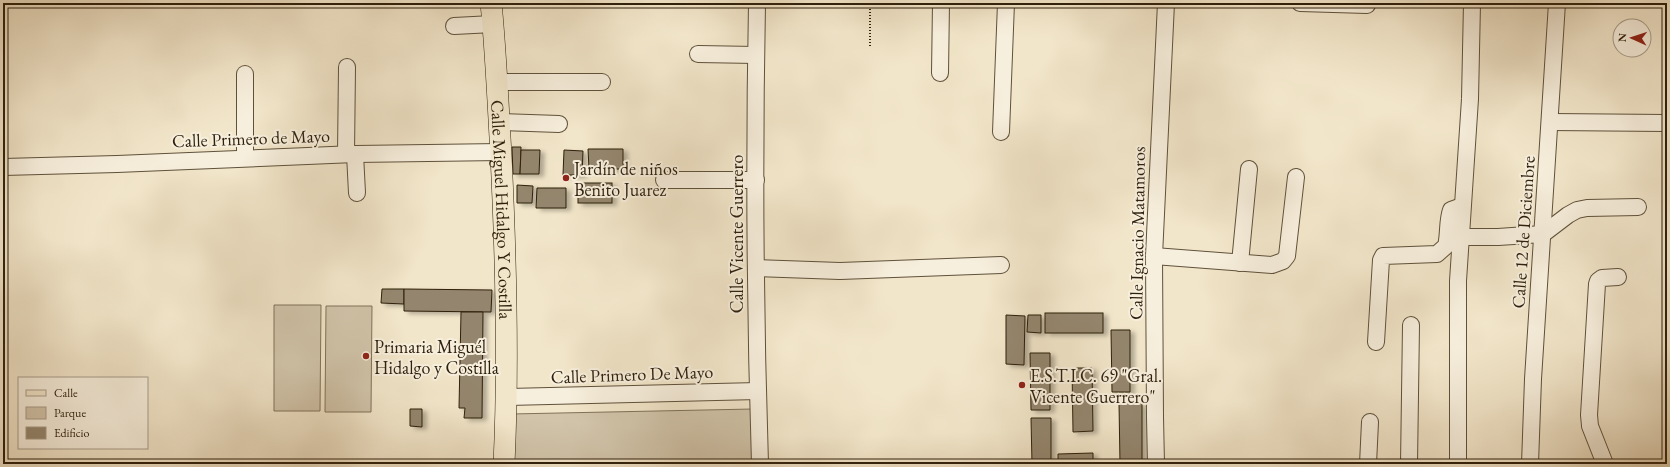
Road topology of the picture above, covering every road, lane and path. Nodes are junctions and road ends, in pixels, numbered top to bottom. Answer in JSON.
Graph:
{"nodes":[{"id":1,"x":492,"y":3,"type":"edge"},
{"id":2,"x":757,"y":3,"type":"edge"},
{"id":3,"x":764,"y":3,"type":"edge"},
{"id":4,"x":870,"y":3,"type":"edge"},
{"id":5,"x":941,"y":3,"type":"edge"},
{"id":6,"x":1006,"y":3,"type":"edge"},
{"id":7,"x":1166,"y":3,"type":"edge"},
{"id":8,"x":1300,"y":3,"type":"edge"},
{"id":9,"x":1472,"y":3,"type":"edge"},
{"id":10,"x":1557,"y":3,"type":"edge"},
{"id":11,"x":1367,"y":5,"type":"dead end"},
{"id":12,"x":493,"y":24,"type":"junction"},
{"id":13,"x":454,"y":26,"type":"dead end"},
{"id":14,"x":870,"y":47,"type":"dead end"},
{"id":15,"x":698,"y":54,"type":"dead end"},
{"id":16,"x":756,"y":55,"type":"junction"},
{"id":17,"x":347,"y":67,"type":"dead end"},
{"id":18,"x":940,"y":73,"type":"dead end"},
{"id":19,"x":245,"y":74,"type":"dead end"},
{"id":20,"x":497,"y":82,"type":"junction"},
{"id":21,"x":602,"y":82,"type":"dead end"},
{"id":22,"x":499,"y":122,"type":"junction"},
{"id":23,"x":1550,"y":122,"type":"junction"},
{"id":24,"x":1667,"y":123,"type":"edge"},
{"id":25,"x":559,"y":124,"type":"dead end"},
{"id":26,"x":1001,"y":132,"type":"dead end"},
{"id":27,"x":501,"y":152,"type":"junction"},
{"id":28,"x":351,"y":154,"type":"junction"},
{"id":29,"x":246,"y":158,"type":"junction"},
{"id":30,"x":3,"y":167,"type":"edge"},
{"id":31,"x":1249,"y":169,"type":"dead end"},
{"id":32,"x":1296,"y":177,"type":"dead end"},
{"id":33,"x":664,"y":180,"type":"dead end"},
{"id":34,"x":756,"y":180,"type":"junction"},
{"id":35,"x":357,"y":193,"type":"dead end"},
{"id":36,"x":1462,"y":206,"type":"junction"},
{"id":37,"x":1638,"y":207,"type":"dead end"},
{"id":38,"x":1543,"y":234,"type":"junction"},
{"id":39,"x":1461,"y":237,"type":"junction"},
{"id":40,"x":1154,"y":256,"type":"junction"},
{"id":41,"x":1240,"y":262,"type":"junction"},
{"id":42,"x":1000,"y":265,"type":"dead end"},
{"id":43,"x":756,"y":268,"type":"junction"},
{"id":44,"x":1618,"y":277,"type":"dead end"},
{"id":45,"x":1411,"y":325,"type":"dead end"},
{"id":46,"x":1376,"y":342,"type":"dead end"},
{"id":47,"x":758,"y":390,"type":"junction"},
{"id":48,"x":507,"y":397,"type":"junction"},
{"id":49,"x":1370,"y":422,"type":"dead end"},
{"id":50,"x":504,"y":464,"type":"edge"},
{"id":51,"x":760,"y":464,"type":"edge"},
{"id":52,"x":1156,"y":464,"type":"edge"},
{"id":53,"x":1368,"y":464,"type":"edge"},
{"id":54,"x":1409,"y":464,"type":"edge"},
{"id":55,"x":1458,"y":464,"type":"edge"},
{"id":56,"x":1530,"y":464,"type":"edge"},
{"id":57,"x":1605,"y":464,"type":"edge"}],
"edges":[{"from":1,"to":12,"type":"main road","name":"Calle Miguel Hidalgo Y Costilla"},
{"from":2,"to":3,"type":"street"},
{"from":2,"to":16,"type":"street","name":"Calle Vicente Guerrero"},
{"from":4,"to":14,"type":"path"},
{"from":5,"to":18,"type":"street"},
{"from":6,"to":26,"type":"street"},
{"from":7,"to":40,"type":"street","name":"Calle Ignacio Matamoros"},
{"from":8,"to":11,"type":"street"},
{"from":9,"to":36,"type":"street"},
{"from":10,"to":23,"type":"street","name":"Calle 12 de Diciembre"},
{"from":12,"to":13,"type":"street"},
{"from":12,"to":20,"type":"main road","name":"Calle Miguel Hidalgo Y Costilla"},
{"from":15,"to":16,"type":"street"},
{"from":16,"to":34,"type":"street","name":"Calle Vicente Guerrero"},
{"from":17,"to":28,"type":"street"},
{"from":19,"to":29,"type":"street"},
{"from":20,"to":21,"type":"street"},
{"from":20,"to":22,"type":"main road","name":"Calle Miguel Hidalgo Y Costilla"},
{"from":22,"to":25,"type":"street"},
{"from":22,"to":27,"type":"main road","name":"Calle Miguel Hidalgo Y Costilla"},
{"from":23,"to":24,"type":"street"},
{"from":23,"to":38,"type":"street","name":"Calle 12 de Diciembre"},
{"from":27,"to":28,"type":"street","name":"Calle Primero de Mayo"},
{"from":27,"to":48,"type":"main road","name":"Calle Miguel Hidalgo Y Costilla"},
{"from":28,"to":29,"type":"street","name":"Calle Primero de Mayo"},
{"from":28,"to":35,"type":"street"},
{"from":29,"to":30,"type":"street","name":"Calle Primero de Mayo"},
{"from":31,"to":41,"type":"street"},
{"from":32,"to":41,"type":"street"},
{"from":33,"to":34,"type":"street"},
{"from":34,"to":43,"type":"street","name":"Calle Vicente Guerrero"},
{"from":36,"to":39,"type":"street"},
{"from":36,"to":46,"type":"street"},
{"from":37,"to":38,"type":"street"},
{"from":38,"to":39,"type":"street"},
{"from":38,"to":56,"type":"street","name":"Calle 12 de Diciembre"},
{"from":39,"to":55,"type":"street"},
{"from":40,"to":41,"type":"street"},
{"from":40,"to":52,"type":"street","name":"Calle Ignacio Matamoros"},
{"from":42,"to":43,"type":"street"},
{"from":43,"to":47,"type":"street","name":"Calle Vicente Guerrero"},
{"from":44,"to":57,"type":"street"},
{"from":45,"to":54,"type":"street"},
{"from":47,"to":48,"type":"street","name":"Calle Primero De Mayo"},
{"from":47,"to":51,"type":"street","name":"Calle Vicente Guerrero"},
{"from":48,"to":50,"type":"main road","name":"Calle Miguel Hidalgo Y Costilla"},
{"from":49,"to":53,"type":"street"}]}
